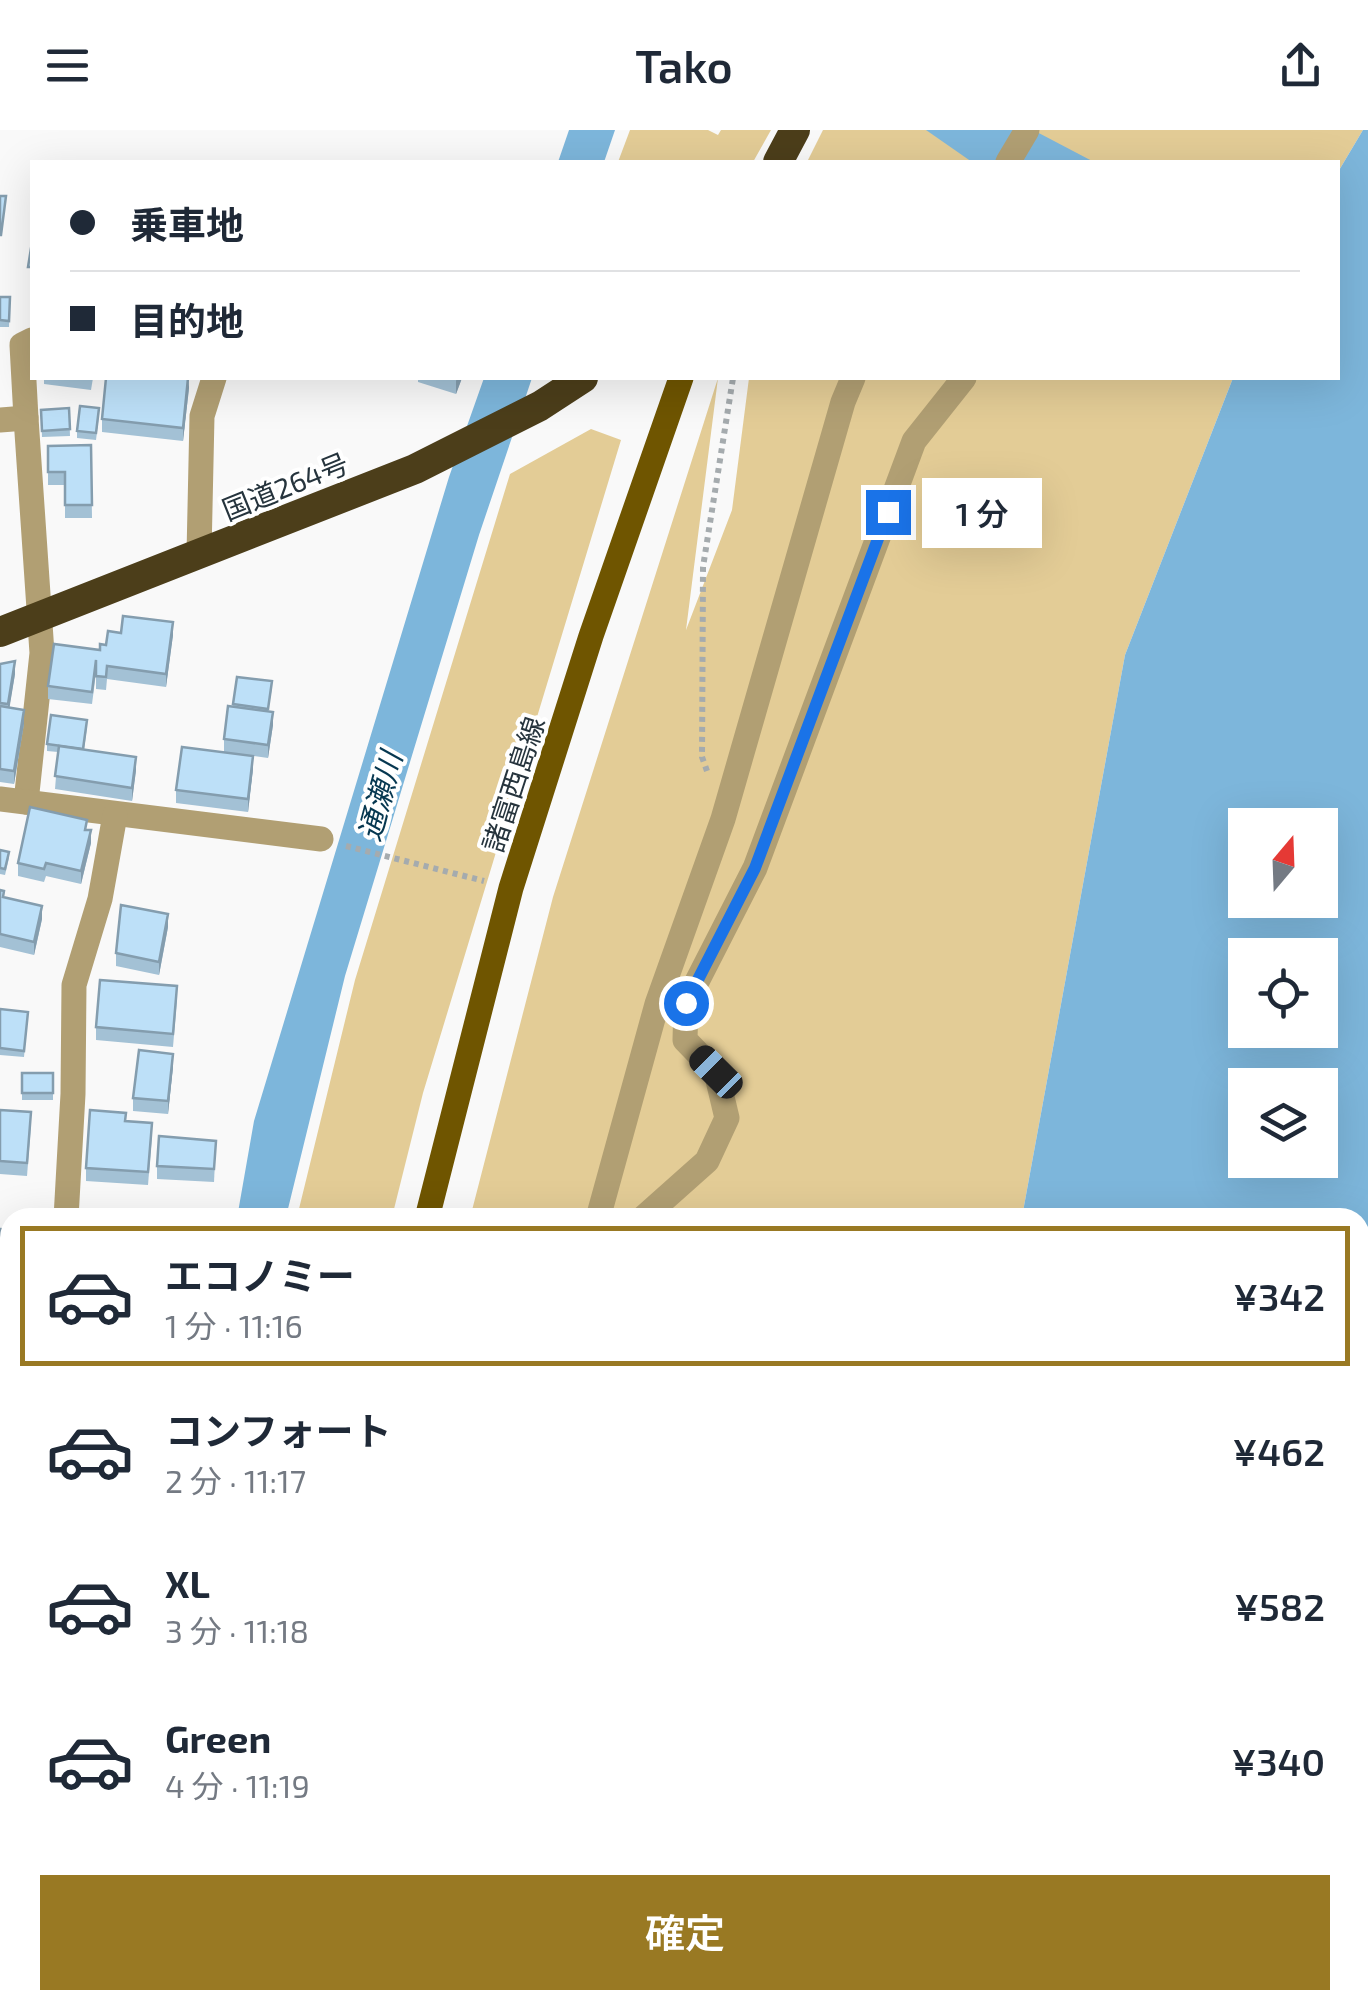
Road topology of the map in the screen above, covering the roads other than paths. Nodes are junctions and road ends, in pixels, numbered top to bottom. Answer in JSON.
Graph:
{"nodes":[{"id":1,"x":796,"y":130,"type":"edge"},
{"id":2,"x":1027,"y":130,"type":"edge"},
{"id":3,"x":779,"y":160,"type":"edge"},
{"id":4,"x":1009,"y":160,"type":"edge"},
{"id":5,"x":30,"y":341,"type":"edge"},
{"id":6,"x":213,"y":380,"type":"edge"},
{"id":7,"x":580,"y":380,"type":"edge"},
{"id":8,"x":681,"y":380,"type":"edge"},
{"id":9,"x":852,"y":380,"type":"edge"},
{"id":10,"x":962,"y":380,"type":"edge"},
{"id":11,"x":13,"y":419,"type":"edge"},
{"id":12,"x":200,"y":554,"type":"junction"},
{"id":13,"x":38,"y":619,"type":"junction"},
{"id":14,"x":0,"y":632,"type":"edge"},
{"id":15,"x":13,"y":800,"type":"edge"},
{"id":16,"x":115,"y":816,"type":"junction"},
{"id":17,"x":321,"y":839,"type":"road end"},
{"id":18,"x":67,"y":1208,"type":"edge"},
{"id":19,"x":429,"y":1208,"type":"edge"},
{"id":20,"x":601,"y":1208,"type":"edge"},
{"id":21,"x":654,"y":1208,"type":"edge"}],
"edges":[{"from":1,"to":3,"type":"highway"},
{"from":2,"to":4,"type":"street"},
{"from":5,"to":11,"type":"street"},
{"from":6,"to":12,"type":"street"},
{"from":7,"to":12,"type":"highway","name":"国道264号"},
{"from":8,"to":19,"type":"main road","name":"諸富西島線"},
{"from":9,"to":20,"type":"street"},
{"from":10,"to":21,"type":"street"},
{"from":11,"to":13,"type":"street"},
{"from":12,"to":13,"type":"highway","name":"国道264号"},
{"from":13,"to":14,"type":"highway","name":"国道264号"},
{"from":13,"to":15,"type":"street"},
{"from":15,"to":16,"type":"street"},
{"from":16,"to":17,"type":"street"},
{"from":16,"to":18,"type":"street"}]}
